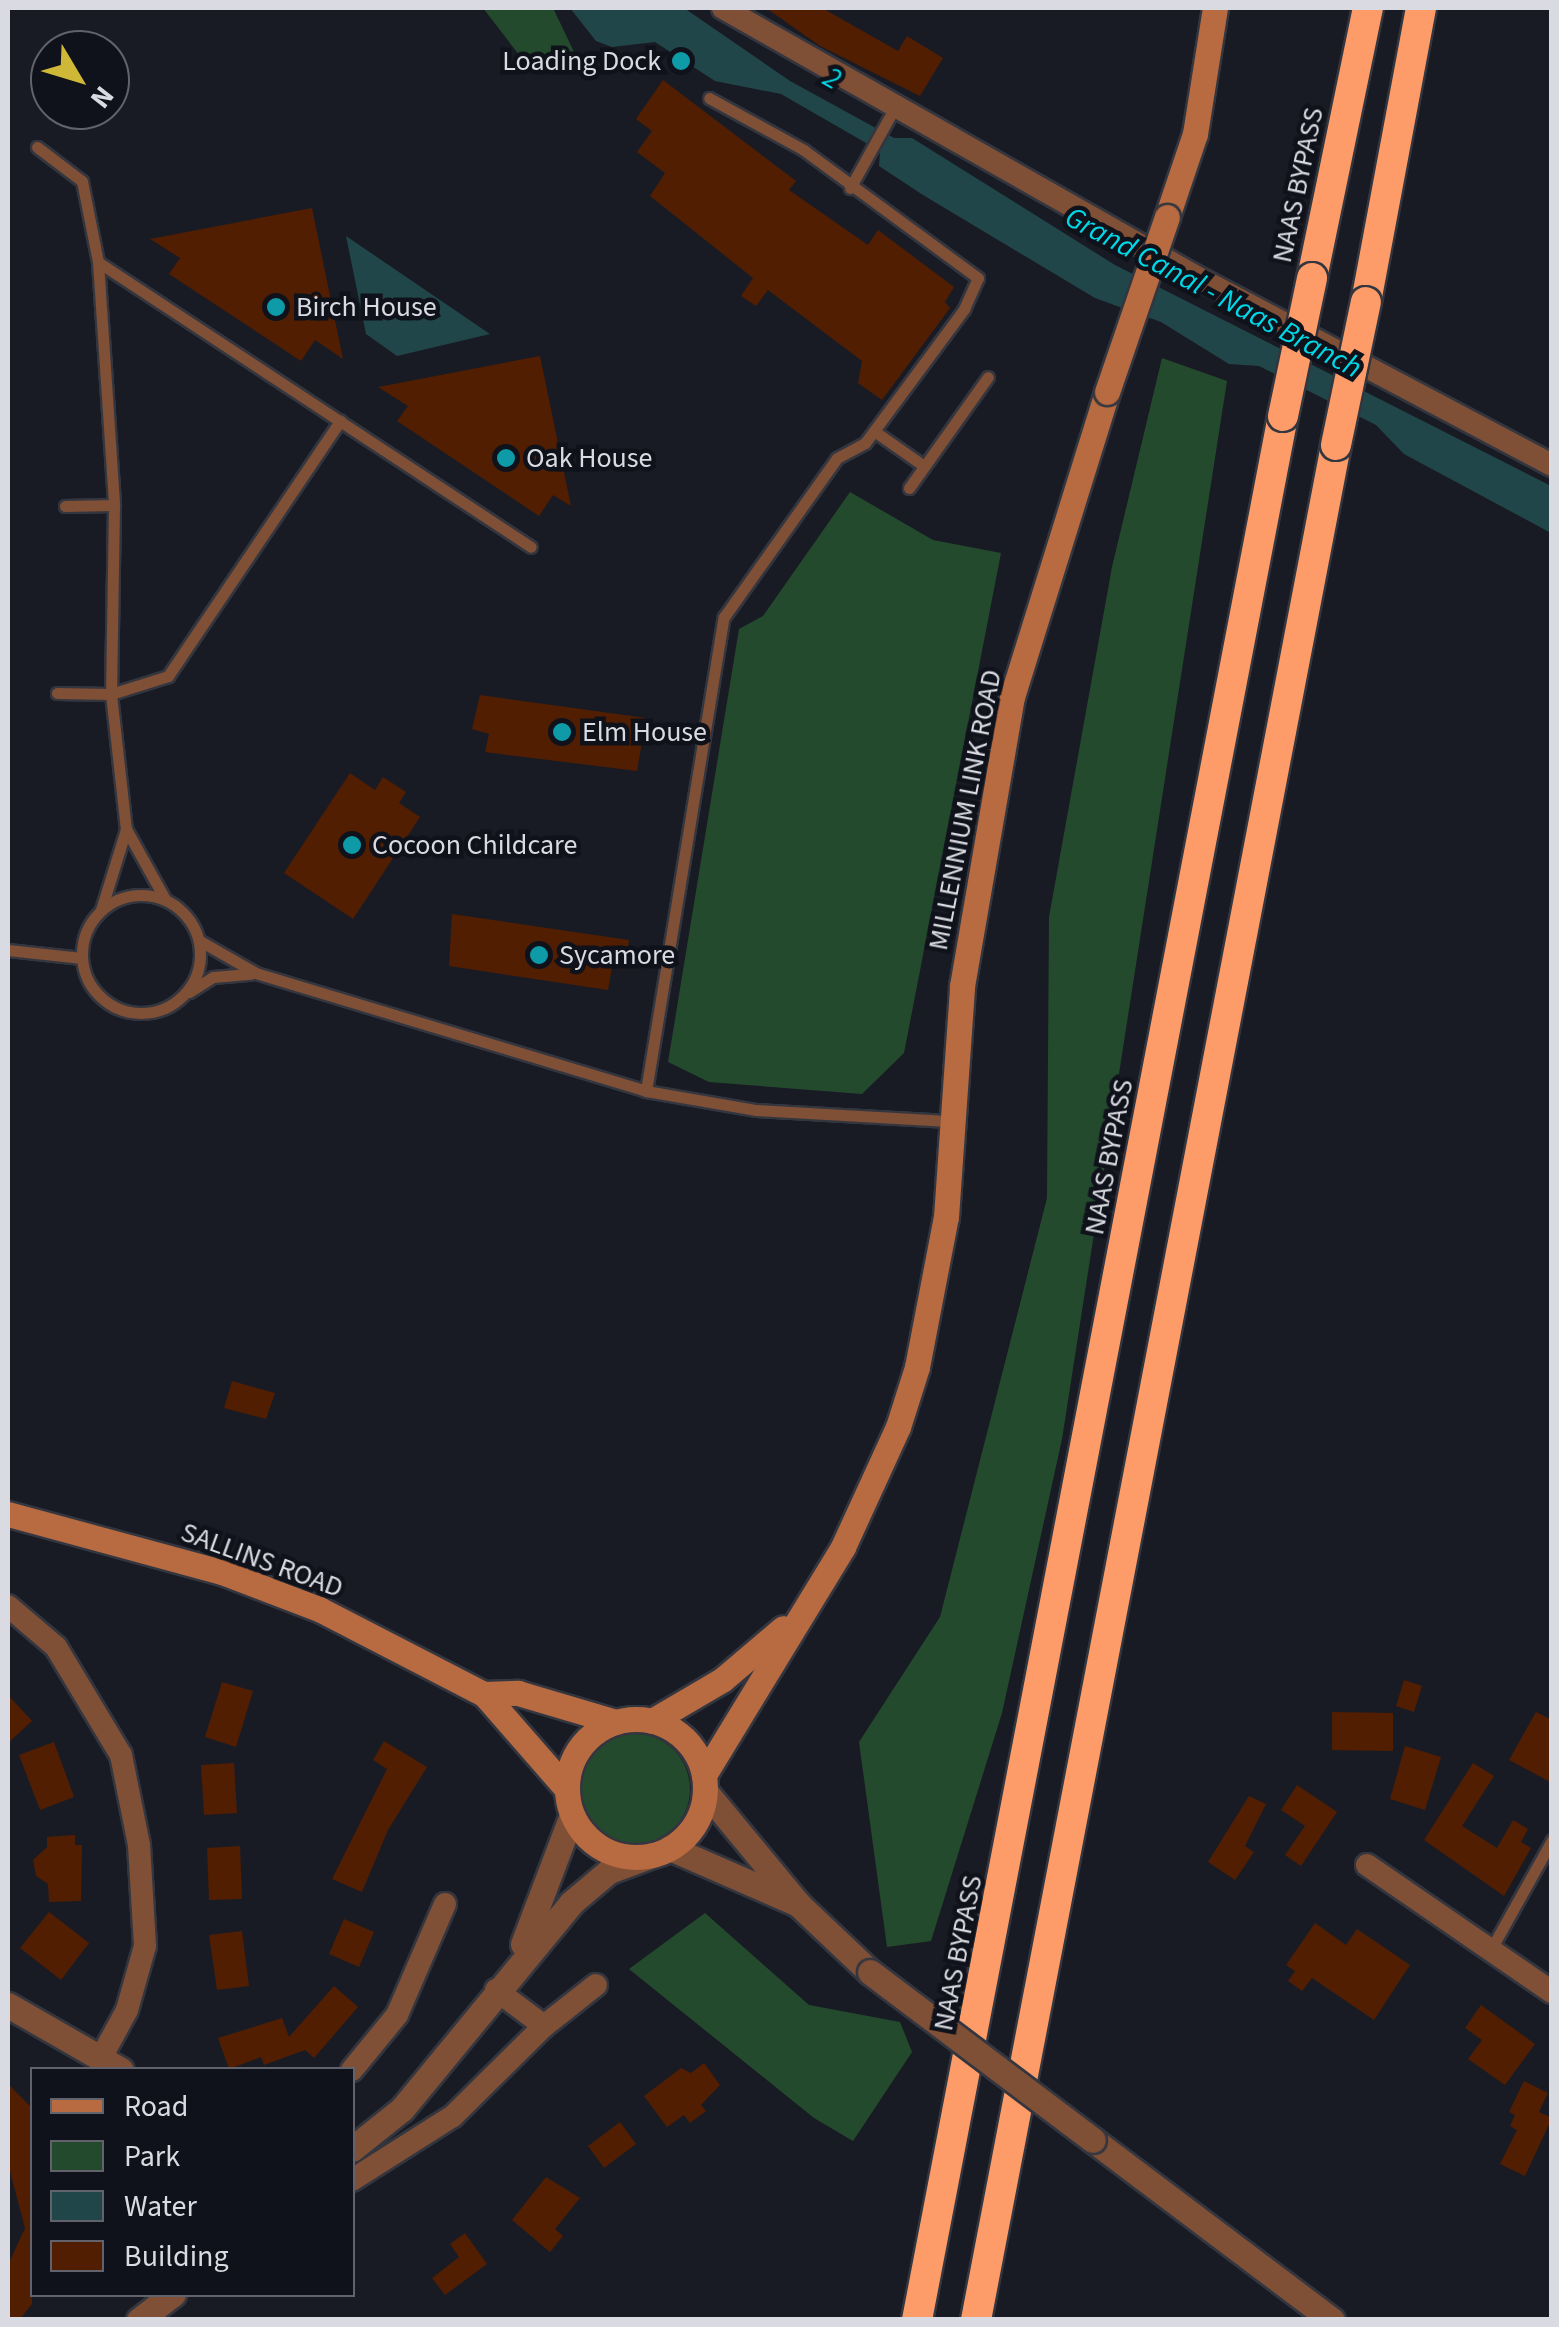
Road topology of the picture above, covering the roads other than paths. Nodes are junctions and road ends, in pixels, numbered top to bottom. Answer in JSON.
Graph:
{"nodes":[{"id":1,"x":723,"y":8,"type":"edge"},
{"id":2,"x":1214,"y":8,"type":"edge"},
{"id":3,"x":1368,"y":8,"type":"edge"},
{"id":4,"x":1421,"y":8,"type":"edge"},
{"id":5,"x":710,"y":98,"type":"dead end"},
{"id":6,"x":895,"y":107,"type":"junction"},
{"id":7,"x":37,"y":147,"type":"dead end"},
{"id":8,"x":850,"y":188,"type":"junction"},
{"id":9,"x":98,"y":262,"type":"junction"},
{"id":10,"x":988,"y":377,"type":"dead end"},
{"id":11,"x":340,"y":421,"type":"junction"},
{"id":12,"x":874,"y":430,"type":"junction"},
{"id":13,"x":1552,"y":465,"type":"edge"},
{"id":14,"x":924,"y":466,"type":"junction"},
{"id":15,"x":908,"y":488,"type":"dead end"},
{"id":16,"x":114,"y":505,"type":"junction"},
{"id":17,"x":64,"y":506,"type":"dead end"},
{"id":18,"x":531,"y":547,"type":"dead end"},
{"id":19,"x":56,"y":693,"type":"dead end"},
{"id":20,"x":110,"y":694,"type":"junction"},
{"id":21,"x":126,"y":828,"type":"junction"},
{"id":22,"x":165,"y":899,"type":"junction"},
{"id":23,"x":101,"y":910,"type":"junction"},
{"id":24,"x":200,"y":941,"type":"junction"},
{"id":25,"x":8,"y":950,"type":"edge"},
{"id":26,"x":82,"y":958,"type":"junction"},
{"id":27,"x":256,"y":973,"type":"junction"},
{"id":28,"x":184,"y":996,"type":"junction"},
{"id":29,"x":646,"y":1091,"type":"junction"},
{"id":30,"x":948,"y":1120,"type":"junction"},
{"id":31,"x":8,"y":1514,"type":"edge"},
{"id":32,"x":8,"y":1606,"type":"edge"},
{"id":33,"x":794,"y":1618,"type":"junction"},
{"id":34,"x":484,"y":1694,"type":"junction"},
{"id":35,"x":652,"y":1721,"type":"junction"},
{"id":36,"x":616,"y":1722,"type":"junction"},
{"id":37,"x":704,"y":1783,"type":"junction"},
{"id":38,"x":567,"y":1788,"type":"junction"},
{"id":39,"x":572,"y":1815,"type":"junction"},
{"id":40,"x":1552,"y":1840,"type":"edge"},
{"id":41,"x":661,"y":1852,"type":"junction"},
{"id":42,"x":1367,"y":1865,"type":"dead end"},
{"id":43,"x":445,"y":1904,"type":"dead end"},
{"id":44,"x":798,"y":1904,"type":"junction"},
{"id":45,"x":1490,"y":1951,"type":"junction"},
{"id":46,"x":513,"y":1967,"type":"junction"},
{"id":47,"x":596,"y":1986,"type":"dead end"},
{"id":48,"x":496,"y":1990,"type":"junction"},
{"id":49,"x":1552,"y":1992,"type":"edge"},
{"id":50,"x":8,"y":2005,"type":"edge"},
{"id":51,"x":544,"y":2026,"type":"junction"},
{"id":52,"x":112,"y":2062,"type":"edge"},
{"id":53,"x":354,"y":2067,"type":"edge"},
{"id":54,"x":355,"y":2148,"type":"edge"},
{"id":55,"x":355,"y":2178,"type":"edge"},
{"id":56,"x":169,"y":2297,"type":"edge"},
{"id":57,"x":139,"y":2320,"type":"edge"},
{"id":58,"x":917,"y":2320,"type":"edge"},
{"id":59,"x":976,"y":2320,"type":"edge"},
{"id":60,"x":1332,"y":2320,"type":"edge"}],
"edges":[{"from":1,"to":6,"type":"street"},
{"from":2,"to":30,"type":"main road","name":"MILLENNIUM LINK ROAD","bridge":true},
{"from":3,"to":58,"type":"highway","name":"NAAS BYPASS","bridge":true},
{"from":4,"to":59,"type":"highway","bridge":true},
{"from":5,"to":8,"type":"lane"},
{"from":6,"to":8,"type":"lane"},
{"from":6,"to":13,"type":"street"},
{"from":7,"to":9,"type":"lane"},
{"from":8,"to":12,"type":"lane"},
{"from":9,"to":11,"type":"lane"},
{"from":9,"to":16,"type":"lane"},
{"from":10,"to":14,"type":"lane"},
{"from":11,"to":18,"type":"lane"},
{"from":11,"to":20,"type":"lane"},
{"from":12,"to":14,"type":"lane"},
{"from":12,"to":29,"type":"lane"},
{"from":14,"to":15,"type":"lane"},
{"from":16,"to":17,"type":"lane"},
{"from":16,"to":20,"type":"lane"},
{"from":19,"to":20,"type":"lane"},
{"from":20,"to":21,"type":"lane"},
{"from":21,"to":22,"type":"lane"},
{"from":21,"to":23,"type":"lane"},
{"from":22,"to":23,"type":"lane"},
{"from":22,"to":24,"type":"lane"},
{"from":23,"to":26,"type":"lane"},
{"from":24,"to":27,"type":"lane"},
{"from":24,"to":28,"type":"lane"},
{"from":25,"to":26,"type":"lane"},
{"from":26,"to":28,"type":"lane"},
{"from":27,"to":28,"type":"lane"},
{"from":27,"to":29,"type":"lane"},
{"from":29,"to":30,"type":"lane"},
{"from":30,"to":33,"type":"main road","name":"MILLENNIUM LINK ROAD"},
{"from":31,"to":34,"type":"main road","name":"SALLINS ROAD"},
{"from":32,"to":52,"type":"street"},
{"from":33,"to":35,"type":"main road","name":"MILLENNIUM LINK ROAD"},
{"from":33,"to":37,"type":"main road","name":"MILLENNIUM LINK ROAD"},
{"from":34,"to":36,"type":"main road","name":"SALLINS ROAD"},
{"from":34,"to":38,"type":"main road","name":"SALLINS ROAD"},
{"from":35,"to":36,"type":"main road"},
{"from":35,"to":37,"type":"main road"},
{"from":36,"to":38,"type":"main road"},
{"from":37,"to":41,"type":"main road"},
{"from":37,"to":44,"type":"street"},
{"from":38,"to":39,"type":"main road"},
{"from":39,"to":41,"type":"main road"},
{"from":39,"to":46,"type":"street"},
{"from":40,"to":45,"type":"lane"},
{"from":41,"to":44,"type":"street"},
{"from":41,"to":46,"type":"street"},
{"from":42,"to":45,"type":"street"},
{"from":43,"to":53,"type":"street"},
{"from":44,"to":60,"type":"street","bridge":true},
{"from":45,"to":49,"type":"street"},
{"from":46,"to":48,"type":"street"},
{"from":47,"to":51,"type":"street"},
{"from":48,"to":51,"type":"street"},
{"from":48,"to":54,"type":"street"},
{"from":50,"to":52,"type":"street"},
{"from":51,"to":55,"type":"street"},
{"from":56,"to":57,"type":"street"}]}
